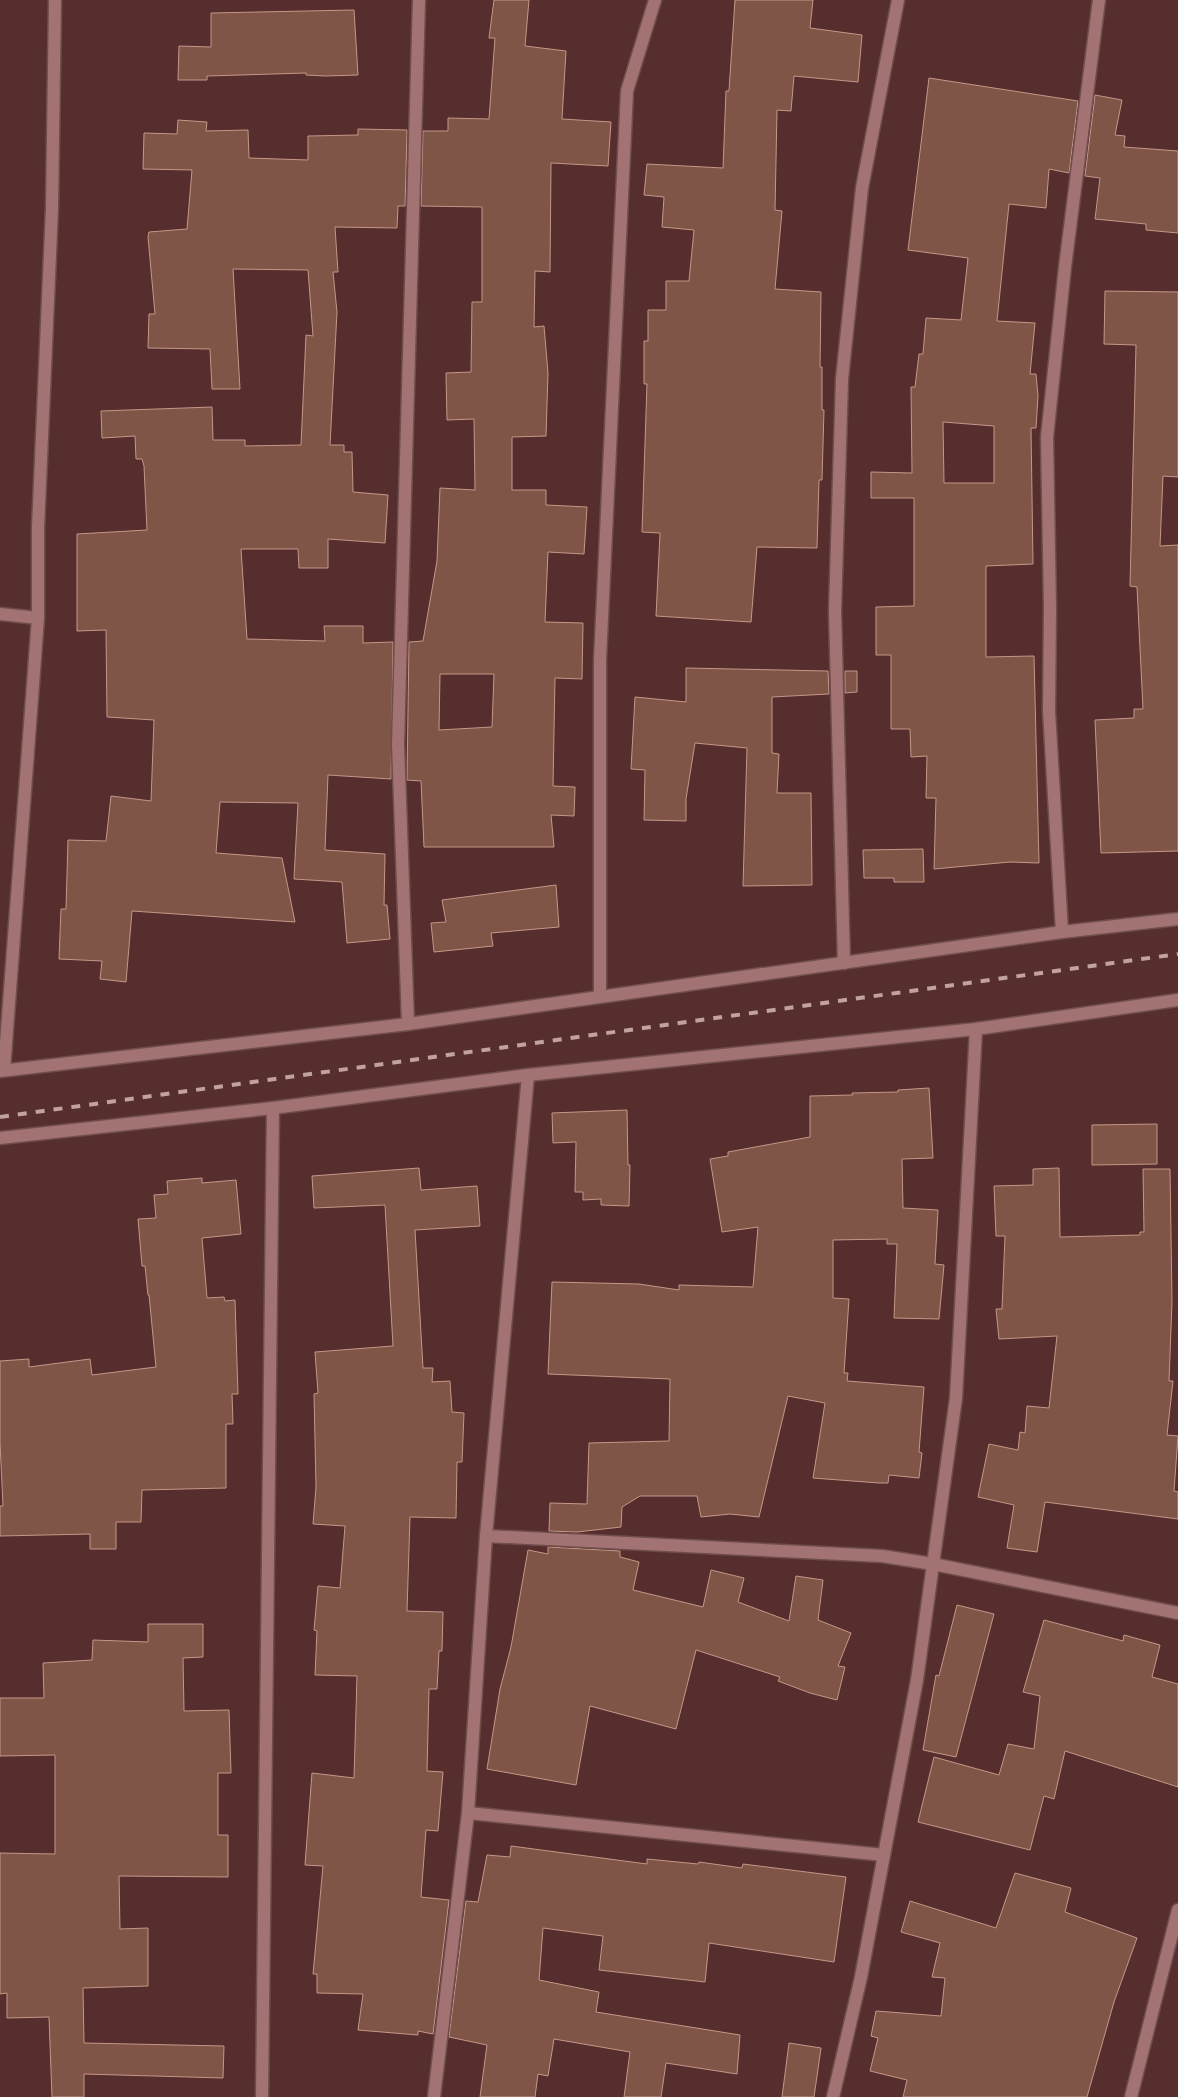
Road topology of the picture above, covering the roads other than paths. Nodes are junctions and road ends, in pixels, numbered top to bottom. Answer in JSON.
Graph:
{"nodes":[{"id":1,"x":55,"y":0,"type":"edge"},
{"id":2,"x":419,"y":0,"type":"edge"},
{"id":3,"x":655,"y":0,"type":"edge"},
{"id":4,"x":898,"y":0,"type":"edge"},
{"id":5,"x":1099,"y":0,"type":"edge"},
{"id":6,"x":0,"y":614,"type":"edge"},
{"id":7,"x":38,"y":618,"type":"junction"},
{"id":8,"x":1178,"y":918,"type":"edge"},
{"id":9,"x":1062,"y":932,"type":"junction"},
{"id":10,"x":844,"y":962,"type":"junction"},
{"id":11,"x":600,"y":996,"type":"junction"},
{"id":12,"x":1178,"y":1000,"type":"edge"},
{"id":13,"x":408,"y":1024,"type":"junction"},
{"id":14,"x":976,"y":1029,"type":"junction"},
{"id":15,"x":2,"y":1071,"type":"edge"},
{"id":16,"x":528,"y":1075,"type":"junction"},
{"id":17,"x":273,"y":1108,"type":"junction"},
{"id":18,"x":0,"y":1138,"type":"edge"},
{"id":19,"x":486,"y":1536,"type":"junction"},
{"id":20,"x":933,"y":1564,"type":"junction"},
{"id":21,"x":1178,"y":1613,"type":"edge"},
{"id":22,"x":468,"y":1813,"type":"junction"},
{"id":23,"x":884,"y":1855,"type":"junction"},
{"id":24,"x":1178,"y":1910,"type":"edge"},
{"id":25,"x":262,"y":2097,"type":"edge"},
{"id":26,"x":434,"y":2097,"type":"edge"},
{"id":27,"x":833,"y":2097,"type":"edge"},
{"id":28,"x":1131,"y":2097,"type":"edge"}],
"edges":[{"from":1,"to":7,"type":"street"},
{"from":2,"to":13,"type":"street"},
{"from":3,"to":11,"type":"street"},
{"from":4,"to":10,"type":"street"},
{"from":5,"to":9,"type":"street"},
{"from":6,"to":7,"type":"street"},
{"from":7,"to":15,"type":"street"},
{"from":8,"to":9,"type":"street"},
{"from":9,"to":10,"type":"street"},
{"from":10,"to":11,"type":"street"},
{"from":11,"to":13,"type":"street"},
{"from":12,"to":14,"type":"street"},
{"from":13,"to":15,"type":"street"},
{"from":14,"to":16,"type":"street"},
{"from":14,"to":20,"type":"street"},
{"from":16,"to":17,"type":"street"},
{"from":16,"to":19,"type":"street"},
{"from":17,"to":18,"type":"street"},
{"from":17,"to":25,"type":"street"},
{"from":19,"to":20,"type":"street"},
{"from":19,"to":22,"type":"street"},
{"from":20,"to":21,"type":"street"},
{"from":20,"to":23,"type":"street"},
{"from":22,"to":23,"type":"street"},
{"from":22,"to":26,"type":"street"},
{"from":23,"to":27,"type":"street"},
{"from":24,"to":28,"type":"street"}]}
